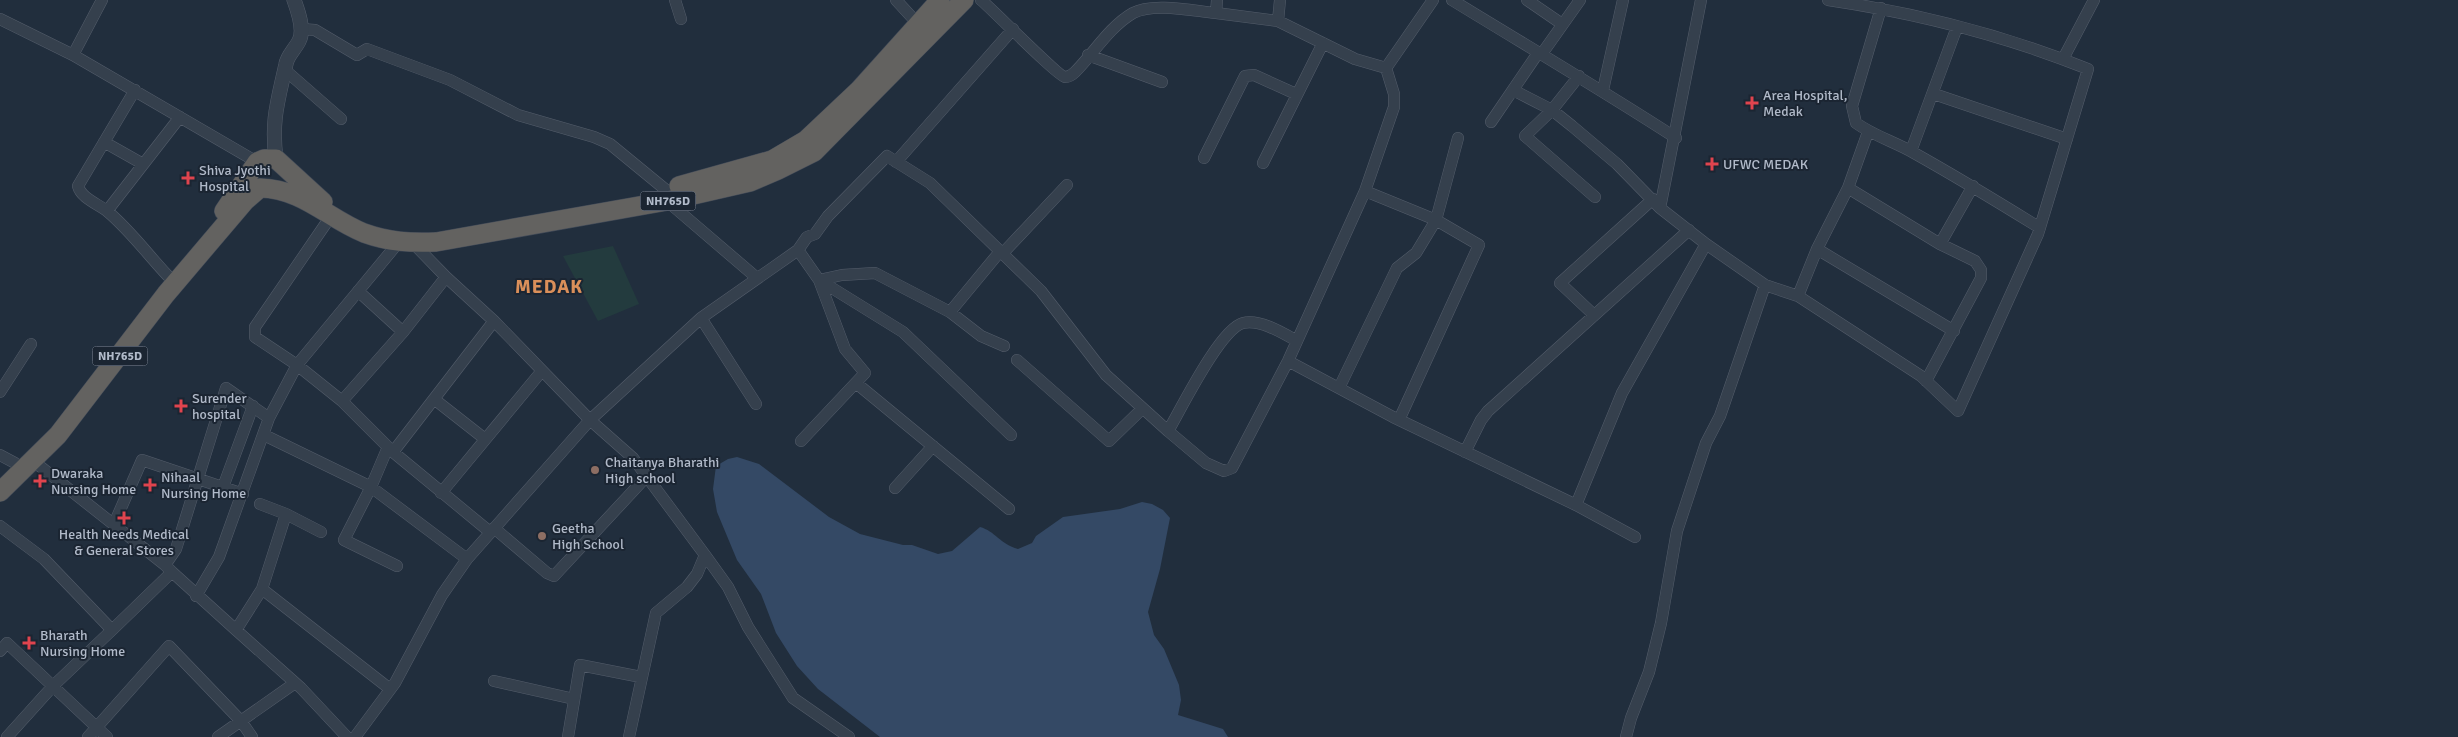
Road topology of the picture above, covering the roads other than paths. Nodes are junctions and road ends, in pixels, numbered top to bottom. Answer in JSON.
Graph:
{"nodes":[{"id":1,"x":102,"y":0,"type":"edge"},
{"id":2,"x":294,"y":0,"type":"edge"},
{"id":3,"x":675,"y":0,"type":"edge"},
{"id":4,"x":896,"y":0,"type":"edge"},
{"id":5,"x":940,"y":0,"type":"edge"},
{"id":6,"x":964,"y":0,"type":"edge"},
{"id":7,"x":981,"y":0,"type":"edge"},
{"id":8,"x":1217,"y":0,"type":"edge"},
{"id":9,"x":1280,"y":0,"type":"edge"},
{"id":10,"x":1432,"y":0,"type":"edge"},
{"id":11,"x":1452,"y":0,"type":"edge"},
{"id":12,"x":1527,"y":0,"type":"edge"},
{"id":13,"x":1580,"y":0,"type":"edge"},
{"id":14,"x":1623,"y":0,"type":"edge"},
{"id":15,"x":1701,"y":0,"type":"edge"},
{"id":16,"x":1828,"y":0,"type":"edge"},
{"id":17,"x":2094,"y":0,"type":"edge"},
{"id":18,"x":1151,"y":4,"type":"edge"},
{"id":19,"x":1881,"y":8,"type":"junction"},
{"id":20,"x":1216,"y":12,"type":"junction"},
{"id":21,"x":0,"y":19,"type":"edge"},
{"id":22,"x":681,"y":19,"type":"dead end"},
{"id":23,"x":1278,"y":20,"type":"junction"},
{"id":24,"x":918,"y":24,"type":"junction"},
{"id":25,"x":1562,"y":24,"type":"junction"},
{"id":26,"x":1957,"y":27,"type":"junction"},
{"id":27,"x":301,"y":29,"type":"junction"},
{"id":28,"x":1013,"y":29,"type":"junction"},
{"id":29,"x":1323,"y":43,"type":"junction"},
{"id":30,"x":1540,"y":54,"type":"junction"},
{"id":31,"x":73,"y":55,"type":"junction"},
{"id":32,"x":1088,"y":55,"type":"junction"},
{"id":33,"x":2063,"y":59,"type":"junction"},
{"id":34,"x":1386,"y":68,"type":"junction"},
{"id":35,"x":285,"y":70,"type":"junction"},
{"id":36,"x":1579,"y":76,"type":"junction"},
{"id":37,"x":1162,"y":82,"type":"dead end"},
{"id":38,"x":135,"y":90,"type":"junction"},
{"id":39,"x":1512,"y":90,"type":"junction"},
{"id":40,"x":1603,"y":90,"type":"junction"},
{"id":41,"x":1296,"y":94,"type":"junction"},
{"id":42,"x":1934,"y":94,"type":"junction"},
{"id":43,"x":1552,"y":110,"type":"junction"},
{"id":44,"x":180,"y":117,"type":"junction"},
{"id":45,"x":341,"y":119,"type":"dead end"},
{"id":46,"x":1491,"y":122,"type":"dead end"},
{"id":47,"x":1868,"y":132,"type":"junction"},
{"id":48,"x":1458,"y":138,"type":"dead end"},
{"id":49,"x":1676,"y":138,"type":"junction"},
{"id":50,"x":2067,"y":139,"type":"junction"},
{"id":51,"x":104,"y":142,"type":"junction"},
{"id":52,"x":1911,"y":152,"type":"junction"},
{"id":53,"x":1204,"y":158,"type":"dead end"},
{"id":54,"x":276,"y":159,"type":"junction"},
{"id":55,"x":257,"y":162,"type":"junction"},
{"id":56,"x":896,"y":162,"type":"junction"},
{"id":57,"x":1264,"y":163,"type":"dead end"},
{"id":58,"x":143,"y":164,"type":"junction"},
{"id":59,"x":1068,"y":185,"type":"dead end"},
{"id":60,"x":1973,"y":186,"type":"junction"},
{"id":61,"x":1848,"y":188,"type":"junction"},
{"id":62,"x":1365,"y":192,"type":"junction"},
{"id":63,"x":667,"y":195,"type":"junction"},
{"id":64,"x":1595,"y":197,"type":"dead end"},
{"id":65,"x":1653,"y":199,"type":"junction"},
{"id":66,"x":1660,"y":208,"type":"junction"},
{"id":67,"x":107,"y":211,"type":"junction"},
{"id":68,"x":331,"y":216,"type":"junction"},
{"id":69,"x":1436,"y":220,"type":"junction"},
{"id":70,"x":2040,"y":228,"type":"junction"},
{"id":71,"x":1689,"y":230,"type":"junction"},
{"id":72,"x":406,"y":243,"type":"junction"},
{"id":73,"x":1706,"y":244,"type":"junction"},
{"id":74,"x":1940,"y":244,"type":"junction"},
{"id":75,"x":1817,"y":249,"type":"junction"},
{"id":76,"x":798,"y":250,"type":"junction"},
{"id":77,"x":1003,"y":254,"type":"junction"},
{"id":78,"x":168,"y":276,"type":"junction"},
{"id":79,"x":446,"y":277,"type":"junction"},
{"id":80,"x":757,"y":278,"type":"junction"},
{"id":81,"x":819,"y":280,"type":"junction"},
{"id":82,"x":1765,"y":285,"type":"junction"},
{"id":83,"x":358,"y":290,"type":"junction"},
{"id":84,"x":1798,"y":296,"type":"junction"},
{"id":85,"x":950,"y":312,"type":"junction"},
{"id":86,"x":1594,"y":314,"type":"junction"},
{"id":87,"x":701,"y":318,"type":"junction"},
{"id":88,"x":494,"y":321,"type":"junction"},
{"id":89,"x":1954,"y":331,"type":"junction"},
{"id":90,"x":402,"y":332,"type":"junction"},
{"id":91,"x":1297,"y":341,"type":"junction"},
{"id":92,"x":31,"y":344,"type":"dead end"},
{"id":93,"x":1004,"y":346,"type":"dead end"},
{"id":94,"x":1017,"y":360,"type":"dead end"},
{"id":95,"x":1288,"y":361,"type":"junction"},
{"id":96,"x":297,"y":365,"type":"junction"},
{"id":97,"x":541,"y":372,"type":"junction"},
{"id":98,"x":1926,"y":382,"type":"junction"},
{"id":99,"x":856,"y":383,"type":"junction"},
{"id":100,"x":1,"y":387,"type":"edge"},
{"id":101,"x":1343,"y":390,"type":"junction"},
{"id":102,"x":434,"y":399,"type":"junction"},
{"id":103,"x":342,"y":401,"type":"junction"},
{"id":104,"x":756,"y":404,"type":"dead end"},
{"id":105,"x":253,"y":406,"type":"junction"},
{"id":106,"x":1142,"y":408,"type":"junction"},
{"id":107,"x":269,"y":418,"type":"junction"},
{"id":108,"x":590,"y":420,"type":"junction"},
{"id":109,"x":1399,"y":420,"type":"junction"},
{"id":110,"x":1168,"y":431,"type":"junction"},
{"id":111,"x":1011,"y":435,"type":"dead end"},
{"id":112,"x":264,"y":436,"type":"junction"},
{"id":113,"x":485,"y":439,"type":"junction"},
{"id":114,"x":800,"y":441,"type":"dead end"},
{"id":115,"x":933,"y":446,"type":"junction"},
{"id":116,"x":391,"y":450,"type":"junction"},
{"id":117,"x":1465,"y":452,"type":"junction"},
{"id":118,"x":16,"y":459,"type":"edge"},
{"id":119,"x":647,"y":476,"type":"junction"},
{"id":120,"x":0,"y":477,"type":"edge"},
{"id":121,"x":198,"y":480,"type":"junction"},
{"id":122,"x":223,"y":487,"type":"junction"},
{"id":123,"x":371,"y":487,"type":"junction"},
{"id":124,"x":895,"y":488,"type":"dead end"},
{"id":125,"x":0,"y":492,"type":"edge"},
{"id":126,"x":441,"y":493,"type":"junction"},
{"id":127,"x":244,"y":494,"type":"junction"},
{"id":128,"x":260,"y":504,"type":"dead end"},
{"id":129,"x":1576,"y":505,"type":"junction"},
{"id":130,"x":1009,"y":509,"type":"dead end"},
{"id":131,"x":286,"y":514,"type":"junction"},
{"id":132,"x":114,"y":524,"type":"junction"},
{"id":133,"x":0,"y":526,"type":"edge"},
{"id":134,"x":492,"y":530,"type":"junction"},
{"id":135,"x":321,"y":532,"type":"dead end"},
{"id":136,"x":1635,"y":537,"type":"dead end"},
{"id":137,"x":705,"y":555,"type":"junction"},
{"id":138,"x":467,"y":559,"type":"junction"},
{"id":139,"x":397,"y":566,"type":"dead end"},
{"id":140,"x":169,"y":568,"type":"junction"},
{"id":141,"x":262,"y":589,"type":"junction"},
{"id":142,"x":196,"y":596,"type":"junction"},
{"id":143,"x":112,"y":630,"type":"junction"},
{"id":144,"x":236,"y":630,"type":"junction"},
{"id":145,"x":2,"y":644,"type":"edge"},
{"id":146,"x":641,"y":677,"type":"junction"},
{"id":147,"x":494,"y":682,"type":"dead end"},
{"id":148,"x":295,"y":683,"type":"junction"},
{"id":149,"x":53,"y":686,"type":"junction"},
{"id":150,"x":390,"y":689,"type":"junction"},
{"id":151,"x":574,"y":699,"type":"junction"},
{"id":152,"x":241,"y":721,"type":"junction"},
{"id":153,"x":97,"y":727,"type":"junction"},
{"id":154,"x":7,"y":737,"type":"edge"},
{"id":155,"x":88,"y":737,"type":"edge"},
{"id":156,"x":107,"y":737,"type":"edge"},
{"id":157,"x":218,"y":737,"type":"edge"},
{"id":158,"x":252,"y":737,"type":"edge"},
{"id":159,"x":347,"y":737,"type":"edge"},
{"id":160,"x":355,"y":737,"type":"edge"},
{"id":161,"x":568,"y":737,"type":"edge"},
{"id":162,"x":629,"y":737,"type":"edge"},
{"id":163,"x":849,"y":737,"type":"edge"},
{"id":164,"x":1626,"y":737,"type":"edge"}],
"edges":[{"from":1,"to":31,"type":"street"},
{"from":2,"to":27,"type":"street"},
{"from":3,"to":22,"type":"street"},
{"from":4,"to":24,"type":"street"},
{"from":5,"to":24,"type":"highway","number":"NH765D"},
{"from":6,"to":63,"type":"highway","number":"NH765D"},
{"from":7,"to":28,"type":"street"},
{"from":8,"to":20,"type":"street"},
{"from":9,"to":23,"type":"street"},
{"from":10,"to":34,"type":"street"},
{"from":11,"to":30,"type":"street"},
{"from":12,"to":25,"type":"street"},
{"from":13,"to":25,"type":"street"},
{"from":14,"to":40,"type":"street"},
{"from":15,"to":49,"type":"street"},
{"from":16,"to":19,"type":"street"},
{"from":17,"to":33,"type":"street"},
{"from":18,"to":20,"type":"street"},
{"from":18,"to":32,"type":"street"},
{"from":19,"to":26,"type":"street"},
{"from":19,"to":47,"type":"street"},
{"from":20,"to":23,"type":"street"},
{"from":21,"to":31,"type":"street"},
{"from":23,"to":29,"type":"street"},
{"from":24,"to":63,"type":"highway","number":"NH765D"},
{"from":25,"to":30,"type":"street"},
{"from":26,"to":33,"type":"street"},
{"from":26,"to":42,"type":"street"},
{"from":27,"to":35,"type":"street"},
{"from":27,"to":63,"type":"street"},
{"from":28,"to":32,"type":"street"},
{"from":28,"to":56,"type":"street"},
{"from":29,"to":34,"type":"street"},
{"from":29,"to":41,"type":"street"},
{"from":30,"to":36,"type":"street"},
{"from":30,"to":39,"type":"street"},
{"from":31,"to":38,"type":"street"},
{"from":32,"to":37,"type":"street"},
{"from":33,"to":50,"type":"street"},
{"from":34,"to":62,"type":"street"},
{"from":35,"to":45,"type":"street"},
{"from":35,"to":54,"type":"street"},
{"from":36,"to":40,"type":"street"},
{"from":36,"to":43,"type":"street"},
{"from":38,"to":44,"type":"street"},
{"from":38,"to":51,"type":"street"},
{"from":39,"to":43,"type":"street"},
{"from":39,"to":46,"type":"street"},
{"from":40,"to":49,"type":"street"},
{"from":41,"to":53,"type":"street"},
{"from":41,"to":57,"type":"street"},
{"from":42,"to":50,"type":"street"},
{"from":42,"to":52,"type":"street"},
{"from":43,"to":64,"type":"street"},
{"from":43,"to":65,"type":"street"},
{"from":44,"to":55,"type":"street"},
{"from":44,"to":58,"type":"street"},
{"from":47,"to":52,"type":"street"},
{"from":47,"to":61,"type":"street"},
{"from":48,"to":69,"type":"street"},
{"from":49,"to":66,"type":"street"},
{"from":50,"to":70,"type":"street"},
{"from":51,"to":58,"type":"street"},
{"from":51,"to":67,"type":"street"},
{"from":52,"to":60,"type":"street"},
{"from":54,"to":55,"type":"highway"},
{"from":54,"to":63,"type":"highway","number":"NH765D"},
{"from":55,"to":78,"type":"highway","number":"NH765D"},
{"from":56,"to":76,"type":"street"},
{"from":56,"to":77,"type":"street"},
{"from":58,"to":67,"type":"street"},
{"from":59,"to":77,"type":"street"},
{"from":60,"to":70,"type":"street"},
{"from":60,"to":74,"type":"street"},
{"from":61,"to":74,"type":"street"},
{"from":61,"to":75,"type":"street"},
{"from":62,"to":69,"type":"street"},
{"from":62,"to":91,"type":"street"},
{"from":63,"to":72,"type":"highway","number":"NH765D"},
{"from":63,"to":80,"type":"street"},
{"from":65,"to":66,"type":"street"},
{"from":65,"to":86,"type":"street"},
{"from":66,"to":71,"type":"street"},
{"from":67,"to":78,"type":"street"},
{"from":68,"to":72,"type":"highway","number":"NH765D"},
{"from":68,"to":96,"type":"street"},
{"from":68,"to":118,"type":"highway","number":"NH765D"},
{"from":69,"to":101,"type":"street"},
{"from":69,"to":109,"type":"street"},
{"from":70,"to":98,"type":"street"},
{"from":71,"to":73,"type":"street"},
{"from":71,"to":86,"type":"street"},
{"from":72,"to":79,"type":"street"},
{"from":72,"to":83,"type":"street"},
{"from":73,"to":82,"type":"street"},
{"from":73,"to":129,"type":"street"},
{"from":74,"to":89,"type":"street"},
{"from":75,"to":84,"type":"street"},
{"from":75,"to":89,"type":"street"},
{"from":76,"to":80,"type":"street"},
{"from":76,"to":81,"type":"street"},
{"from":77,"to":85,"type":"street"},
{"from":77,"to":106,"type":"street"},
{"from":78,"to":118,"type":"highway","number":"NH765D"},
{"from":79,"to":88,"type":"street"},
{"from":79,"to":90,"type":"street"},
{"from":80,"to":87,"type":"street"},
{"from":81,"to":85,"type":"street"},
{"from":81,"to":99,"type":"street"},
{"from":81,"to":111,"type":"street"},
{"from":82,"to":84,"type":"street"},
{"from":82,"to":164,"type":"street"},
{"from":83,"to":90,"type":"street"},
{"from":83,"to":96,"type":"street"},
{"from":84,"to":98,"type":"street"},
{"from":85,"to":93,"type":"street"},
{"from":86,"to":117,"type":"street"},
{"from":87,"to":104,"type":"street"},
{"from":87,"to":108,"type":"street"},
{"from":88,"to":97,"type":"street"},
{"from":88,"to":102,"type":"street"},
{"from":89,"to":98,"type":"street"},
{"from":90,"to":103,"type":"street"},
{"from":91,"to":95,"type":"street"},
{"from":91,"to":110,"type":"street"},
{"from":92,"to":100,"type":"street"},
{"from":94,"to":106,"type":"street"},
{"from":95,"to":101,"type":"street"},
{"from":95,"to":110,"type":"street"},
{"from":96,"to":103,"type":"street"},
{"from":96,"to":107,"type":"street"},
{"from":97,"to":108,"type":"street"},
{"from":97,"to":113,"type":"street"},
{"from":99,"to":114,"type":"street"},
{"from":99,"to":115,"type":"street"},
{"from":101,"to":109,"type":"street"},
{"from":102,"to":113,"type":"street"},
{"from":102,"to":116,"type":"street"},
{"from":103,"to":116,"type":"street"},
{"from":105,"to":107,"type":"street"},
{"from":105,"to":121,"type":"street"},
{"from":105,"to":122,"type":"street"},
{"from":106,"to":110,"type":"street"},
{"from":107,"to":112,"type":"street"},
{"from":108,"to":119,"type":"street"},
{"from":108,"to":134,"type":"street"},
{"from":109,"to":117,"type":"street"},
{"from":112,"to":123,"type":"street"},
{"from":112,"to":127,"type":"street"},
{"from":113,"to":126,"type":"street"},
{"from":115,"to":124,"type":"street"},
{"from":115,"to":130,"type":"street"},
{"from":116,"to":123,"type":"street"},
{"from":116,"to":126,"type":"street"},
{"from":117,"to":129,"type":"street"},
{"from":118,"to":120,"type":"highway","number":"NH765D"},
{"from":118,"to":125,"type":"highway","number":"NH765D"},
{"from":118,"to":132,"type":"street"},
{"from":119,"to":134,"type":"street"},
{"from":119,"to":137,"type":"street"},
{"from":121,"to":122,"type":"street"},
{"from":121,"to":132,"type":"street"},
{"from":121,"to":140,"type":"street"},
{"from":122,"to":127,"type":"street"},
{"from":123,"to":138,"type":"street"},
{"from":123,"to":139,"type":"street"},
{"from":126,"to":134,"type":"street"},
{"from":127,"to":142,"type":"street"},
{"from":128,"to":131,"type":"street"},
{"from":129,"to":136,"type":"street"},
{"from":131,"to":135,"type":"street"},
{"from":131,"to":141,"type":"street"},
{"from":132,"to":140,"type":"street"},
{"from":133,"to":143,"type":"street"},
{"from":134,"to":138,"type":"street"},
{"from":137,"to":146,"type":"street"},
{"from":137,"to":163,"type":"street"},
{"from":138,"to":150,"type":"street"},
{"from":140,"to":142,"type":"street"},
{"from":140,"to":143,"type":"street"},
{"from":141,"to":144,"type":"street"},
{"from":141,"to":150,"type":"street"},
{"from":142,"to":144,"type":"street"},
{"from":143,"to":149,"type":"street"},
{"from":144,"to":148,"type":"street"},
{"from":145,"to":149,"type":"street"},
{"from":146,"to":151,"type":"street"},
{"from":146,"to":162,"type":"street"},
{"from":147,"to":151,"type":"street"},
{"from":148,"to":152,"type":"street"},
{"from":148,"to":159,"type":"street"},
{"from":149,"to":153,"type":"street"},
{"from":149,"to":154,"type":"street"},
{"from":150,"to":160,"type":"street"},
{"from":151,"to":161,"type":"street"},
{"from":152,"to":153,"type":"street"},
{"from":152,"to":157,"type":"street"},
{"from":152,"to":158,"type":"street"},
{"from":153,"to":155,"type":"street"},
{"from":153,"to":156,"type":"street"}]}
